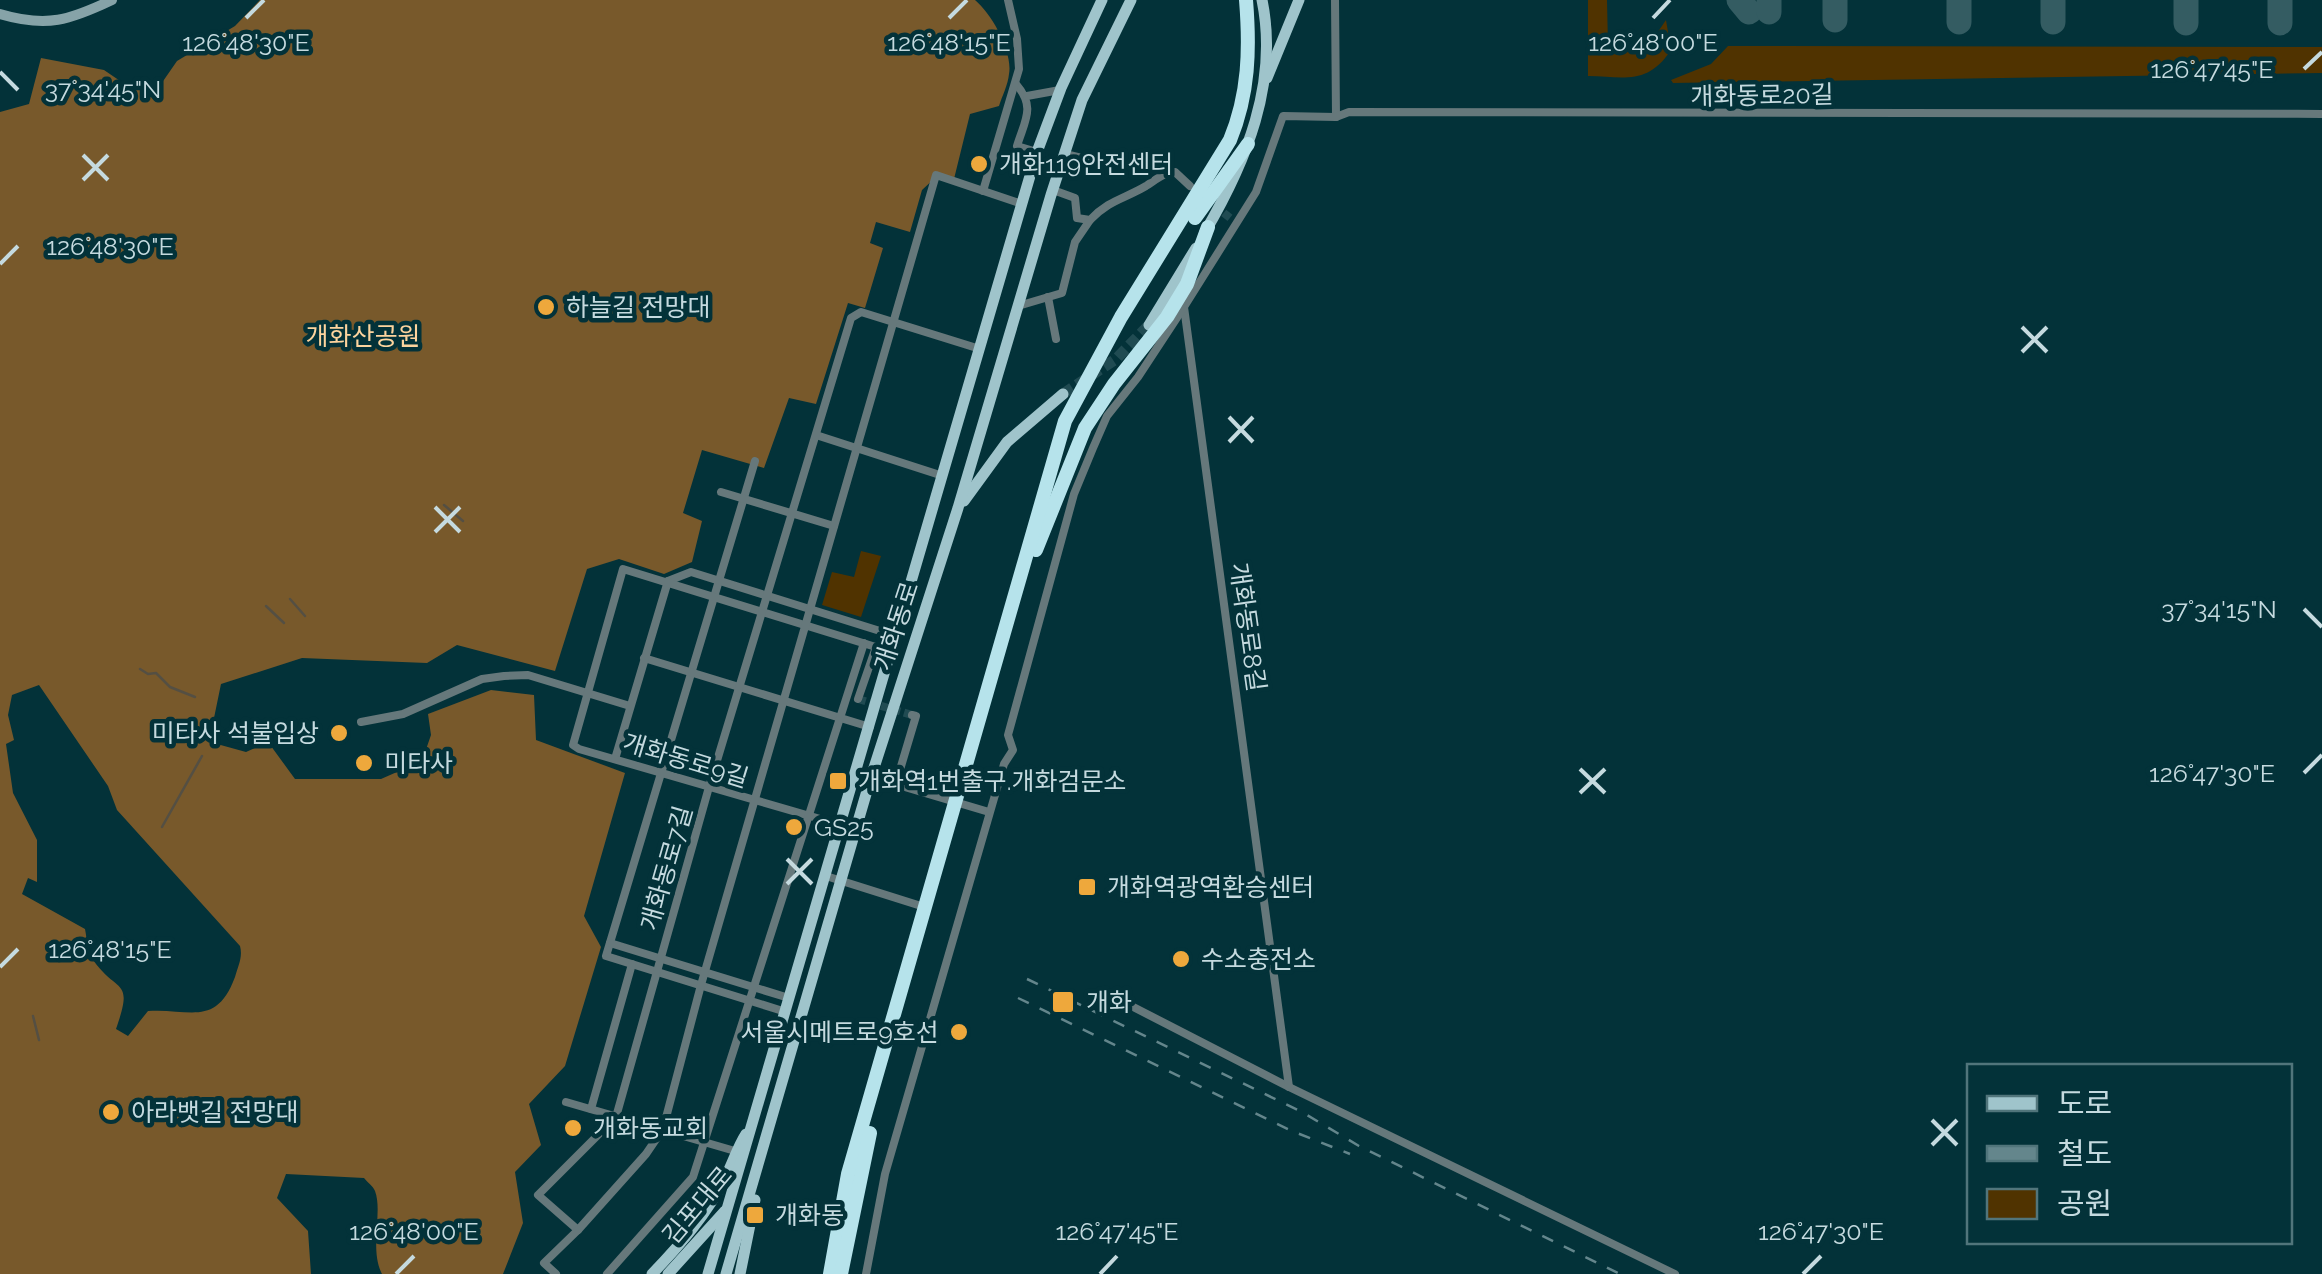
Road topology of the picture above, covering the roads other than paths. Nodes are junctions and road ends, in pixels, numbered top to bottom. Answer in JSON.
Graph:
{"nodes":[{"id":1,"x":112,"y":0,"type":"edge"},
{"id":2,"x":1008,"y":0,"type":"edge"},
{"id":3,"x":1102,"y":0,"type":"edge"},
{"id":4,"x":1131,"y":0,"type":"edge"},
{"id":5,"x":1246,"y":0,"type":"edge"},
{"id":6,"x":1262,"y":0,"type":"edge"},
{"id":7,"x":1299,"y":0,"type":"edge"},
{"id":8,"x":1335,"y":0,"type":"edge"},
{"id":9,"x":0,"y":14,"type":"edge"},
{"id":10,"x":1016,"y":84,"type":"junction"},
{"id":11,"x":1264,"y":86,"type":"junction"},
{"id":12,"x":1060,"y":90,"type":"junction"},
{"id":13,"x":1027,"y":96,"type":"junction"},
{"id":14,"x":2322,"y":114,"type":"edge"},
{"id":15,"x":1336,"y":117,"type":"junction"},
{"id":16,"x":998,"y":139,"type":"junction"},
{"id":17,"x":1248,"y":144,"type":"junction"},
{"id":18,"x":1016,"y":146,"type":"junction"},
{"id":19,"x":1037,"y":152,"type":"junction"},
{"id":20,"x":1064,"y":154,"type":"junction"},
{"id":21,"x":1086,"y":159,"type":"dead end"},
{"id":22,"x":1190,"y":186,"type":"dead end"},
{"id":23,"x":1053,"y":190,"type":"junction"},
{"id":24,"x":983,"y":191,"type":"junction"},
{"id":25,"x":1022,"y":204,"type":"junction"},
{"id":26,"x":1090,"y":220,"type":"junction"},
{"id":27,"x":1208,"y":227,"type":"junction"},
{"id":28,"x":1048,"y":297,"type":"junction"},
{"id":29,"x":1018,"y":306,"type":"junction"},
{"id":30,"x":1184,"y":307,"type":"junction"},
{"id":31,"x":893,"y":324,"type":"junction"},
{"id":32,"x":1148,"y":325,"type":"tunnel mouth"},
{"id":33,"x":1056,"y":340,"type":"dead end"},
{"id":34,"x":980,"y":350,"type":"junction"},
{"id":35,"x":1063,"y":394,"type":"tunnel mouth"},
{"id":36,"x":816,"y":435,"type":"junction"},
{"id":37,"x":857,"y":448,"type":"junction"},
{"id":38,"x":755,"y":462,"type":"dead end"},
{"id":39,"x":943,"y":476,"type":"junction"},
{"id":40,"x":721,"y":492,"type":"dead end"},
{"id":41,"x":744,"y":499,"type":"junction"},
{"id":42,"x":958,"y":508,"type":"junction"},
{"id":43,"x":792,"y":514,"type":"junction"},
{"id":44,"x":834,"y":526,"type":"junction"},
{"id":45,"x":1034,"y":555,"type":"junction"},
{"id":46,"x":668,"y":581,"type":"junction"},
{"id":47,"x":719,"y":582,"type":"junction"},
{"id":48,"x":714,"y":596,"type":"junction"},
{"id":49,"x":767,"y":596,"type":"junction"},
{"id":50,"x":810,"y":610,"type":"junction"},
{"id":51,"x":763,"y":611,"type":"junction"},
{"id":52,"x":806,"y":624,"type":"junction"},
{"id":53,"x":896,"y":636,"type":"junction"},
{"id":54,"x":864,"y":643,"type":"junction"},
{"id":55,"x":876,"y":647,"type":"junction"},
{"id":56,"x":892,"y":652,"type":"junction"},
{"id":57,"x":644,"y":658,"type":"junction"},
{"id":58,"x":692,"y":672,"type":"junction"},
{"id":59,"x":740,"y":687,"type":"junction"},
{"id":60,"x":588,"y":692,"type":"junction"},
{"id":61,"x":858,"y":699,"type":"dead end"},
{"id":62,"x":784,"y":700,"type":"junction"},
{"id":63,"x":630,"y":706,"type":"junction"},
{"id":64,"x":912,"y":715,"type":"dead end"},
{"id":65,"x":841,"y":718,"type":"junction"},
{"id":66,"x":360,"y":722,"type":"dead end"},
{"id":67,"x":870,"y":727,"type":"junction"},
{"id":68,"x":615,"y":759,"type":"junction"},
{"id":69,"x":899,"y":772,"type":"dead end"},
{"id":70,"x":662,"y":773,"type":"junction"},
{"id":71,"x":871,"y":777,"type":"junction"},
{"id":72,"x":709,"y":787,"type":"junction"},
{"id":73,"x":964,"y":787,"type":"junction"},
{"id":74,"x":754,"y":802,"type":"junction"},
{"id":75,"x":989,"y":812,"type":"junction"},
{"id":76,"x":809,"y":816,"type":"junction"},
{"id":77,"x":840,"y":825,"type":"junction"},
{"id":78,"x":826,"y":876,"type":"junction"},
{"id":79,"x":840,"y":881,"type":"junction"},
{"id":80,"x":918,"y":905,"type":"dead end"},
{"id":81,"x":808,"y":929,"type":"junction"},
{"id":82,"x":610,"y":942,"type":"junction"},
{"id":83,"x":919,"y":944,"type":"junction"},
{"id":84,"x":818,"y":956,"type":"junction"},
{"id":85,"x":661,"y":958,"type":"junction"},
{"id":86,"x":632,"y":964,"type":"junction"},
{"id":87,"x":658,"y":972,"type":"junction"},
{"id":88,"x":705,"y":972,"type":"junction"},
{"id":89,"x":701,"y":986,"type":"junction"},
{"id":90,"x":752,"y":987,"type":"junction"},
{"id":91,"x":1108,"y":994,"type":"dead end"},
{"id":92,"x":748,"y":1000,"type":"junction"},
{"id":93,"x":787,"y":1005,"type":"junction"},
{"id":94,"x":1289,"y":1087,"type":"junction"},
{"id":95,"x":566,"y":1102,"type":"dead end"},
{"id":96,"x":591,"y":1110,"type":"junction"},
{"id":97,"x":616,"y":1117,"type":"junction"},
{"id":98,"x":754,"y":1122,"type":"junction"},
{"id":99,"x":663,"y":1130,"type":"junction"},
{"id":100,"x":703,"y":1144,"type":"junction"},
{"id":101,"x":735,"y":1151,"type":"junction"},
{"id":102,"x":760,"y":1163,"type":"junction"},
{"id":103,"x":730,"y":1205,"type":"junction"},
{"id":104,"x":578,"y":1230,"type":"junction"},
{"id":105,"x":551,"y":1272,"type":"edge"},
{"id":106,"x":608,"y":1274,"type":"edge"},
{"id":107,"x":652,"y":1274,"type":"edge"},
{"id":108,"x":668,"y":1274,"type":"edge"},
{"id":109,"x":708,"y":1274,"type":"edge"},
{"id":110,"x":726,"y":1274,"type":"edge"},
{"id":111,"x":740,"y":1274,"type":"edge"},
{"id":112,"x":830,"y":1274,"type":"edge"},
{"id":113,"x":841,"y":1274,"type":"edge"},
{"id":114,"x":866,"y":1274,"type":"edge"},
{"id":115,"x":1675,"y":1274,"type":"edge"}],
"edges":[{"from":1,"to":9,"type":"street"},
{"from":2,"to":10,"type":"street"},
{"from":3,"to":12,"type":"main road","name":"개화동로"},
{"from":4,"to":20,"type":"main road","name":"개화동로"},
{"from":5,"to":73,"type":"highway"},
{"from":6,"to":11,"type":"main road"},
{"from":7,"to":11,"type":"main road"},
{"from":8,"to":15,"type":"street"},
{"from":10,"to":13,"type":"street"},
{"from":10,"to":16,"type":"street"},
{"from":11,"to":17,"type":"main road"},
{"from":12,"to":13,"type":"street"},
{"from":12,"to":19,"type":"main road","name":"개화동로"},
{"from":13,"to":18,"type":"street"},
{"from":14,"to":15,"type":"street","name":"개화동로20길"},
{"from":15,"to":30,"type":"street","name":"개화동로20길"},
{"from":16,"to":18,"type":"street"},
{"from":16,"to":24,"type":"street"},
{"from":17,"to":27,"type":"main road"},
{"from":17,"to":45,"type":"highway"},
{"from":18,"to":19,"type":"street"},
{"from":19,"to":25,"type":"main road","name":"개화동로"},
{"from":20,"to":21,"type":"street"},
{"from":20,"to":23,"type":"main road","name":"개화동로"},
{"from":22,"to":26,"type":"street"},
{"from":23,"to":26,"type":"street"},
{"from":23,"to":29,"type":"main road","name":"개화동로"},
{"from":24,"to":25,"type":"street"},
{"from":24,"to":31,"type":"street"},
{"from":25,"to":34,"type":"main road","name":"개화동로"},
{"from":26,"to":28,"type":"street"},
{"from":27,"to":32,"type":"main road"},
{"from":27,"to":45,"type":"highway"},
{"from":28,"to":29,"type":"street"},
{"from":28,"to":33,"type":"street"},
{"from":29,"to":42,"type":"main road","name":"개화동로"},
{"from":30,"to":75,"type":"street"},
{"from":30,"to":94,"type":"street","name":"개화동로8길"},
{"from":31,"to":34,"type":"street"},
{"from":31,"to":36,"type":"street","name":"개화동로7길"},
{"from":31,"to":37,"type":"street"},
{"from":34,"to":39,"type":"main road","name":"개화동로"},
{"from":35,"to":42,"type":"main road"},
{"from":36,"to":37,"type":"street"},
{"from":36,"to":43,"type":"street","name":"개화동로7길"},
{"from":37,"to":39,"type":"street"},
{"from":37,"to":44,"type":"street"},
{"from":38,"to":41,"type":"street","name":"개화동로7길"},
{"from":39,"to":53,"type":"main road","name":"개화동로"},
{"from":40,"to":41,"type":"street"},
{"from":41,"to":43,"type":"street"},
{"from":41,"to":47,"type":"street","name":"개화동로7길"},
{"from":42,"to":71,"type":"main road","name":"개화동로"},
{"from":43,"to":44,"type":"street"},
{"from":43,"to":49,"type":"street","name":"개화동로7길"},
{"from":44,"to":50,"type":"street"},
{"from":45,"to":73,"type":"highway"},
{"from":46,"to":47,"type":"street"},
{"from":46,"to":48,"type":"street"},
{"from":46,"to":57,"type":"street"},
{"from":46,"to":60,"type":"street"},
{"from":47,"to":48,"type":"street","name":"개화동로7길"},
{"from":47,"to":49,"type":"street"},
{"from":48,"to":51,"type":"street"},
{"from":48,"to":58,"type":"street","name":"개화동로7길"},
{"from":49,"to":50,"type":"street"},
{"from":49,"to":51,"type":"street","name":"개화동로7길"},
{"from":50,"to":52,"type":"street"},
{"from":50,"to":53,"type":"street"},
{"from":51,"to":52,"type":"street"},
{"from":51,"to":59,"type":"street","name":"개화동로7길"},
{"from":52,"to":54,"type":"street"},
{"from":52,"to":62,"type":"street"},
{"from":53,"to":56,"type":"main road","name":"개화동로"},
{"from":54,"to":55,"type":"street"},
{"from":54,"to":65,"type":"street"},
{"from":55,"to":56,"type":"street"},
{"from":55,"to":61,"type":"street"},
{"from":56,"to":67,"type":"main road","name":"개화동로"},
{"from":57,"to":58,"type":"street"},
{"from":57,"to":63,"type":"street"},
{"from":58,"to":59,"type":"street"},
{"from":58,"to":70,"type":"street","name":"개화동로7길"},
{"from":59,"to":62,"type":"street"},
{"from":59,"to":72,"type":"street","name":"개화동로7길"},
{"from":60,"to":63,"type":"street"},
{"from":60,"to":66,"type":"street"},
{"from":60,"to":68,"type":"street","name":"개화동로9길"},
{"from":62,"to":65,"type":"street"},
{"from":62,"to":74,"type":"street"},
{"from":63,"to":68,"type":"street"},
{"from":64,"to":69,"type":"street"},
{"from":65,"to":67,"type":"street"},
{"from":65,"to":76,"type":"street"},
{"from":67,"to":77,"type":"main road","name":"개화동로"},
{"from":68,"to":70,"type":"street","name":"개화동로9길"},
{"from":70,"to":72,"type":"street","name":"개화동로9길"},
{"from":70,"to":82,"type":"street","name":"개화동로7길"},
{"from":71,"to":75,"type":"street"},
{"from":71,"to":79,"type":"main road","name":"개화동로"},
{"from":72,"to":74,"type":"street","name":"개화동로9길"},
{"from":72,"to":85,"type":"street","name":"개화동로7길"},
{"from":73,"to":83,"type":"highway"},
{"from":74,"to":76,"type":"street","name":"개화동로9길"},
{"from":74,"to":88,"type":"street"},
{"from":75,"to":114,"type":"street"},
{"from":76,"to":77,"type":"street","name":"개화동로9길"},
{"from":76,"to":90,"type":"street"},
{"from":77,"to":78,"type":"main road","name":"개화동로"},
{"from":78,"to":79,"type":"street"},
{"from":78,"to":81,"type":"main road","name":"개화동로"},
{"from":79,"to":80,"type":"street"},
{"from":79,"to":84,"type":"main road","name":"개화동로"},
{"from":81,"to":84,"type":"main road"},
{"from":81,"to":93,"type":"main road","name":"개화동로"},
{"from":82,"to":85,"type":"street","name":"개화동로7길"},
{"from":82,"to":86,"type":"street","name":"개화동로7길"},
{"from":83,"to":112,"type":"highway"},
{"from":83,"to":113,"type":"highway"},
{"from":84,"to":102,"type":"main road","name":"개화동로"},
{"from":85,"to":87,"type":"street","name":"개화동로7길"},
{"from":85,"to":88,"type":"street","name":"개화동로7길"},
{"from":86,"to":87,"type":"street","name":"개화동로7길"},
{"from":86,"to":96,"type":"street"},
{"from":87,"to":89,"type":"street","name":"개화동로7길"},
{"from":87,"to":97,"type":"street","name":"개화동로7길"},
{"from":88,"to":89,"type":"street"},
{"from":88,"to":90,"type":"street","name":"개화동로7길"},
{"from":89,"to":92,"type":"street","name":"개화동로7길"},
{"from":89,"to":99,"type":"street"},
{"from":90,"to":92,"type":"street"},
{"from":90,"to":93,"type":"street","name":"개화동로7길"},
{"from":91,"to":94,"type":"street"},
{"from":92,"to":93,"type":"street","name":"개화동로7길"},
{"from":92,"to":100,"type":"street"},
{"from":93,"to":98,"type":"main road","name":"개화동로"},
{"from":94,"to":115,"type":"street"},
{"from":95,"to":96,"type":"street"},
{"from":96,"to":97,"type":"street"},
{"from":97,"to":99,"type":"street"},
{"from":97,"to":104,"type":"street"},
{"from":98,"to":101,"type":"main road","name":"김포대로"},
{"from":98,"to":103,"type":"main road","name":"개화동로"},
{"from":99,"to":100,"type":"street"},
{"from":99,"to":104,"type":"street"},
{"from":100,"to":101,"type":"street"},
{"from":100,"to":106,"type":"street"},
{"from":101,"to":107,"type":"main road","name":"김포대로"},
{"from":102,"to":103,"type":"main road","name":"김포대로"},
{"from":102,"to":110,"type":"main road","name":"개화동로"},
{"from":102,"to":111,"type":"main road"},
{"from":103,"to":108,"type":"main road","name":"김포대로"},
{"from":103,"to":109,"type":"main road","name":"개화동로"},
{"from":104,"to":105,"type":"street"}]}
